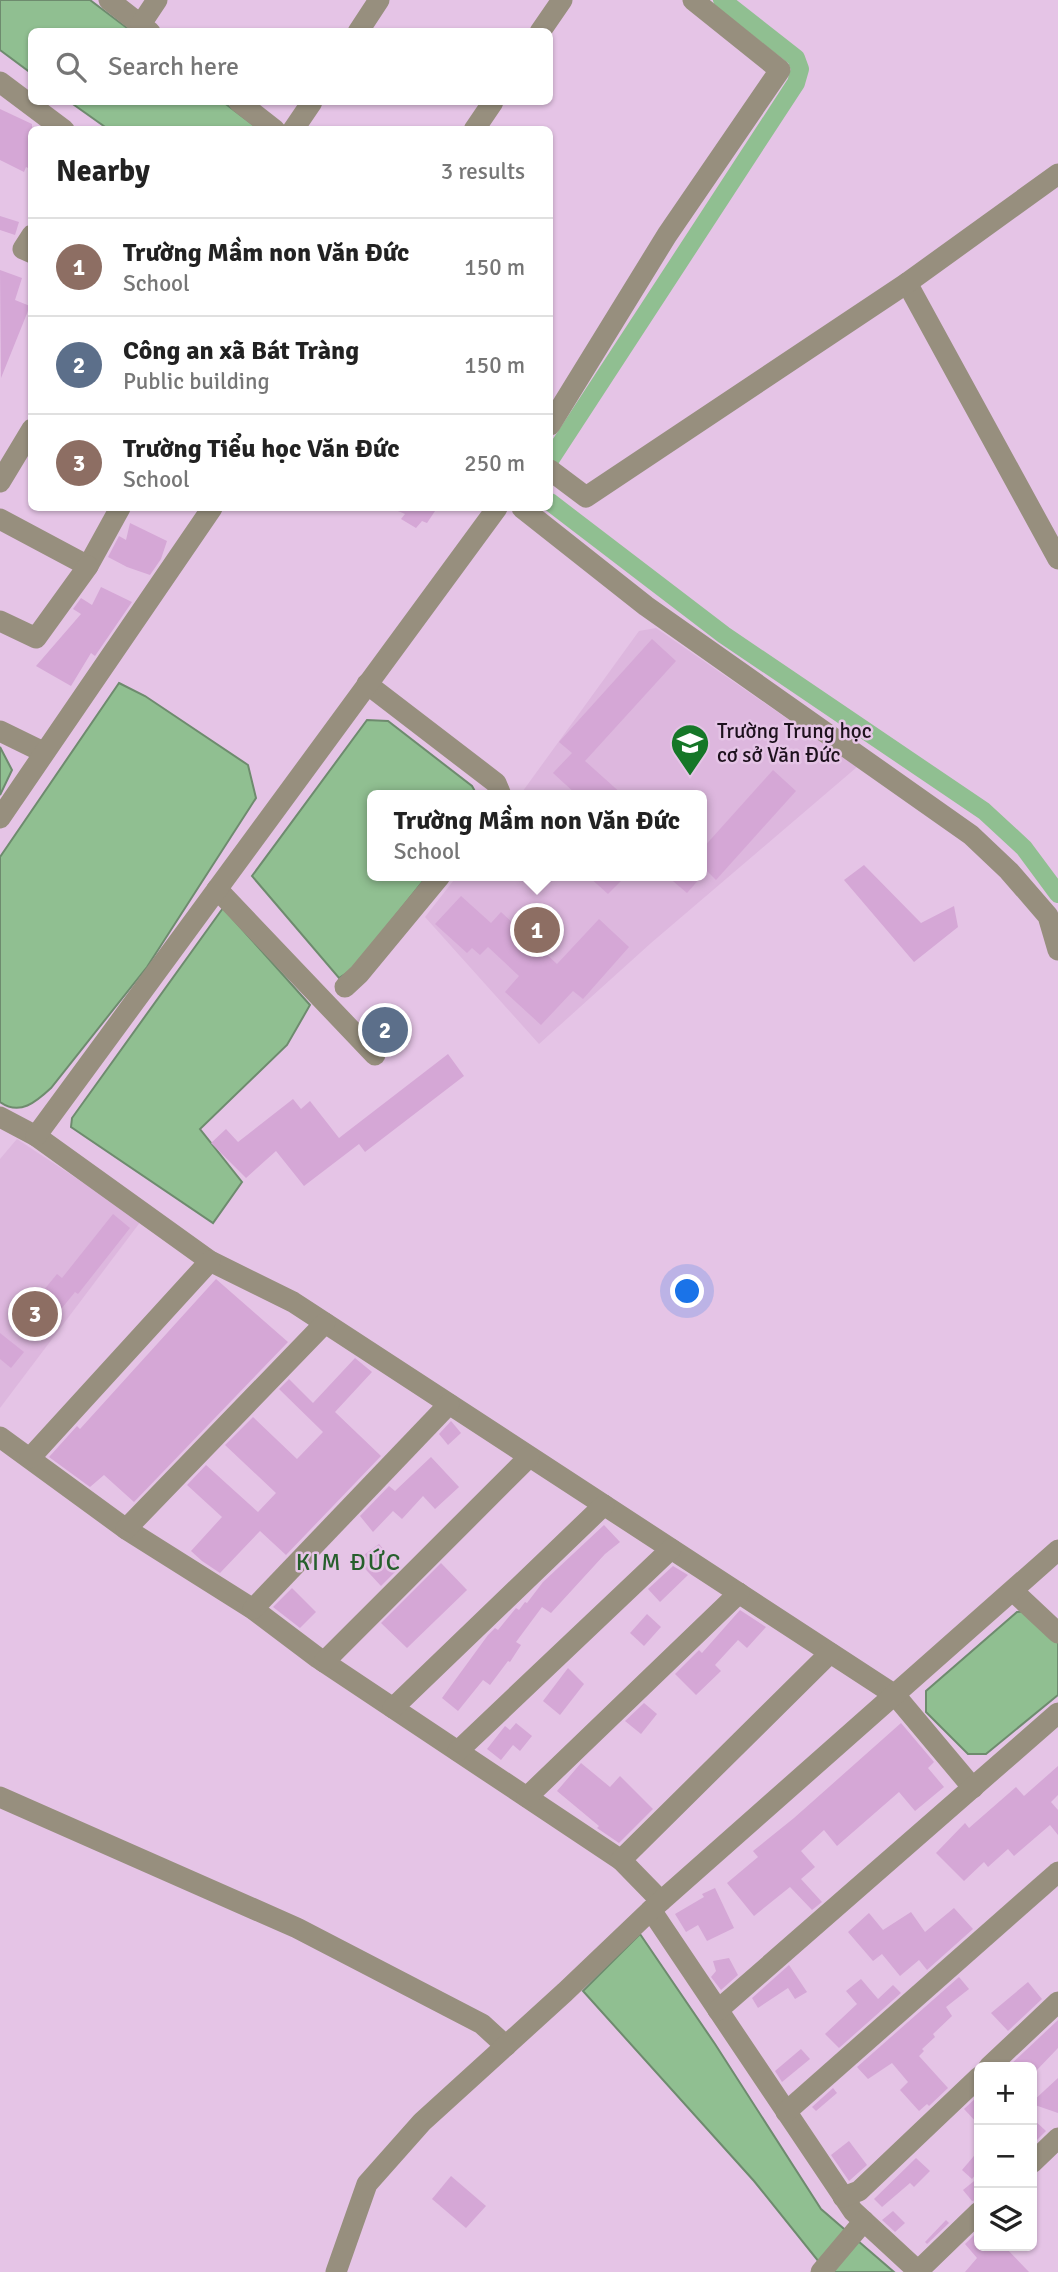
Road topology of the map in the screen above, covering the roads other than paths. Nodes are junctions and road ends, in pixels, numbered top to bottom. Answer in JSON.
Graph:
{"nodes":[{"id":1,"x":109,"y":0,"type":"edge"},
{"id":2,"x":157,"y":0,"type":"edge"},
{"id":3,"x":379,"y":0,"type":"edge"},
{"id":4,"x":562,"y":0,"type":"edge"},
{"id":5,"x":693,"y":0,"type":"edge"},
{"id":6,"x":145,"y":28,"type":"edge"},
{"id":7,"x":361,"y":28,"type":"edge"},
{"id":8,"x":543,"y":28,"type":"edge"},
{"id":9,"x":0,"y":82,"type":"edge"},
{"id":10,"x":28,"y":103,"type":"edge"},
{"id":11,"x":31,"y":105,"type":"edge"},
{"id":12,"x":243,"y":105,"type":"edge"},
{"id":13,"x":310,"y":105,"type":"edge"},
{"id":14,"x":491,"y":105,"type":"edge"},
{"id":15,"x":59,"y":126,"type":"edge"},
{"id":16,"x":270,"y":126,"type":"edge"},
{"id":17,"x":296,"y":126,"type":"edge"},
{"id":18,"x":477,"y":126,"type":"edge"},
{"id":19,"x":1058,"y":174,"type":"edge"},
{"id":20,"x":907,"y":283,"type":"junction"},
{"id":21,"x":556,"y":397,"type":"edge"},
{"id":22,"x":28,"y":440,"type":"edge"},
{"id":23,"x":553,"y":472,"type":"edge"},
{"id":24,"x":0,"y":482,"type":"edge"},
{"id":25,"x":118,"y":511,"type":"edge"},
{"id":26,"x":210,"y":511,"type":"edge"},
{"id":27,"x":495,"y":511,"type":"edge"},
{"id":28,"x":526,"y":511,"type":"edge"},
{"id":29,"x":0,"y":519,"type":"edge"},
{"id":30,"x":1058,"y":559,"type":"edge"},
{"id":31,"x":88,"y":566,"type":"junction"},
{"id":32,"x":0,"y":621,"type":"edge"},
{"id":33,"x":367,"y":684,"type":"junction"},
{"id":34,"x":0,"y":731,"type":"edge"},
{"id":35,"x":43,"y":752,"type":"junction"},
{"id":36,"x":499,"y":790,"type":"edge"},
{"id":37,"x":0,"y":818,"type":"edge"},
{"id":38,"x":436,"y":881,"type":"edge"},
{"id":39,"x":217,"y":889,"type":"junction"},
{"id":40,"x":1054,"y":912,"type":"edge"},
{"id":41,"x":1058,"y":950,"type":"edge"},
{"id":42,"x":345,"y":987,"type":"dead end"},
{"id":43,"x":375,"y":1055,"type":"dead end"},
{"id":44,"x":0,"y":1117,"type":"edge"},
{"id":45,"x":36,"y":1136,"type":"junction"},
{"id":46,"x":210,"y":1261,"type":"junction"},
{"id":47,"x":325,"y":1323,"type":"junction"},
{"id":48,"x":449,"y":1404,"type":"junction"},
{"id":49,"x":0,"y":1437,"type":"edge"},
{"id":50,"x":529,"y":1457,"type":"junction"},
{"id":51,"x":30,"y":1458,"type":"junction"},
{"id":52,"x":604,"y":1505,"type":"junction"},
{"id":53,"x":126,"y":1529,"type":"junction"},
{"id":54,"x":671,"y":1549,"type":"junction"},
{"id":55,"x":1058,"y":1550,"type":"edge"},
{"id":56,"x":1013,"y":1591,"type":"junction"},
{"id":57,"x":739,"y":1593,"type":"junction"},
{"id":58,"x":253,"y":1609,"type":"junction"},
{"id":59,"x":1058,"y":1633,"type":"edge"},
{"id":60,"x":830,"y":1653,"type":"junction"},
{"id":61,"x":324,"y":1662,"type":"junction"},
{"id":62,"x":895,"y":1695,"type":"junction"},
{"id":63,"x":393,"y":1708,"type":"junction"},
{"id":64,"x":1058,"y":1713,"type":"edge"},
{"id":65,"x":458,"y":1751,"type":"junction"},
{"id":66,"x":973,"y":1788,"type":"junction"},
{"id":67,"x":0,"y":1797,"type":"edge"},
{"id":68,"x":527,"y":1797,"type":"junction"},
{"id":69,"x":621,"y":1860,"type":"junction"},
{"id":70,"x":1058,"y":1872,"type":"edge"},
{"id":71,"x":656,"y":1906,"type":"junction"},
{"id":72,"x":1058,"y":2002,"type":"edge"},
{"id":73,"x":718,"y":2010,"type":"junction"},
{"id":74,"x":506,"y":2046,"type":"junction"},
{"id":75,"x":994,"y":2062,"type":"edge"},
{"id":76,"x":974,"y":2082,"type":"edge"},
{"id":77,"x":786,"y":2112,"type":"junction"},
{"id":78,"x":1058,"y":2138,"type":"edge"},
{"id":79,"x":1037,"y":2158,"type":"edge"},
{"id":80,"x":844,"y":2197,"type":"junction"},
{"id":81,"x":974,"y":2218,"type":"edge"},
{"id":82,"x":864,"y":2221,"type":"junction"},
{"id":83,"x":918,"y":2271,"type":"edge"},
{"id":84,"x":336,"y":2272,"type":"edge"},
{"id":85,"x":821,"y":2272,"type":"edge"}],
"edges":[{"from":1,"to":6,"type":"street"},
{"from":2,"to":6,"type":"street"},
{"from":3,"to":7,"type":"street"},
{"from":4,"to":8,"type":"street"},
{"from":5,"to":21,"type":"street"},
{"from":9,"to":10,"type":"street"},
{"from":11,"to":15,"type":"street"},
{"from":12,"to":16,"type":"street"},
{"from":13,"to":17,"type":"street"},
{"from":14,"to":18,"type":"street"},
{"from":19,"to":20,"type":"street"},
{"from":20,"to":23,"type":"street"},
{"from":20,"to":30,"type":"street"},
{"from":22,"to":24,"type":"street"},
{"from":25,"to":31,"type":"street"},
{"from":26,"to":35,"type":"street"},
{"from":27,"to":33,"type":"street"},
{"from":28,"to":40,"type":"street"},
{"from":29,"to":31,"type":"street"},
{"from":31,"to":32,"type":"street"},
{"from":33,"to":36,"type":"street"},
{"from":33,"to":39,"type":"street"},
{"from":34,"to":35,"type":"street"},
{"from":35,"to":37,"type":"street"},
{"from":38,"to":42,"type":"street"},
{"from":39,"to":43,"type":"street"},
{"from":39,"to":45,"type":"street"},
{"from":40,"to":41,"type":"street"},
{"from":44,"to":45,"type":"street"},
{"from":45,"to":46,"type":"street"},
{"from":46,"to":47,"type":"street"},
{"from":46,"to":51,"type":"street"},
{"from":47,"to":48,"type":"street"},
{"from":47,"to":53,"type":"street"},
{"from":48,"to":50,"type":"street"},
{"from":48,"to":58,"type":"street"},
{"from":49,"to":51,"type":"street"},
{"from":50,"to":52,"type":"street"},
{"from":50,"to":61,"type":"street"},
{"from":51,"to":53,"type":"street"},
{"from":52,"to":54,"type":"street"},
{"from":52,"to":63,"type":"street"},
{"from":53,"to":58,"type":"street"},
{"from":54,"to":57,"type":"street"},
{"from":54,"to":65,"type":"street"},
{"from":55,"to":56,"type":"street"},
{"from":56,"to":59,"type":"street"},
{"from":56,"to":62,"type":"street"},
{"from":57,"to":60,"type":"street"},
{"from":57,"to":68,"type":"street"},
{"from":58,"to":61,"type":"street"},
{"from":60,"to":62,"type":"street"},
{"from":60,"to":69,"type":"street"},
{"from":61,"to":63,"type":"street"},
{"from":62,"to":66,"type":"street"},
{"from":62,"to":71,"type":"street"},
{"from":63,"to":65,"type":"street"},
{"from":64,"to":66,"type":"street"},
{"from":65,"to":68,"type":"street"},
{"from":66,"to":73,"type":"street"},
{"from":67,"to":74,"type":"street"},
{"from":68,"to":69,"type":"street"},
{"from":69,"to":71,"type":"street"},
{"from":70,"to":77,"type":"street"},
{"from":71,"to":73,"type":"street"},
{"from":71,"to":74,"type":"street"},
{"from":72,"to":75,"type":"street"},
{"from":73,"to":77,"type":"street"},
{"from":74,"to":84,"type":"street"},
{"from":76,"to":80,"type":"street"},
{"from":77,"to":80,"type":"street"},
{"from":78,"to":79,"type":"street"},
{"from":80,"to":82,"type":"street"},
{"from":81,"to":83,"type":"street"},
{"from":82,"to":83,"type":"street"},
{"from":82,"to":85,"type":"street"}]}
